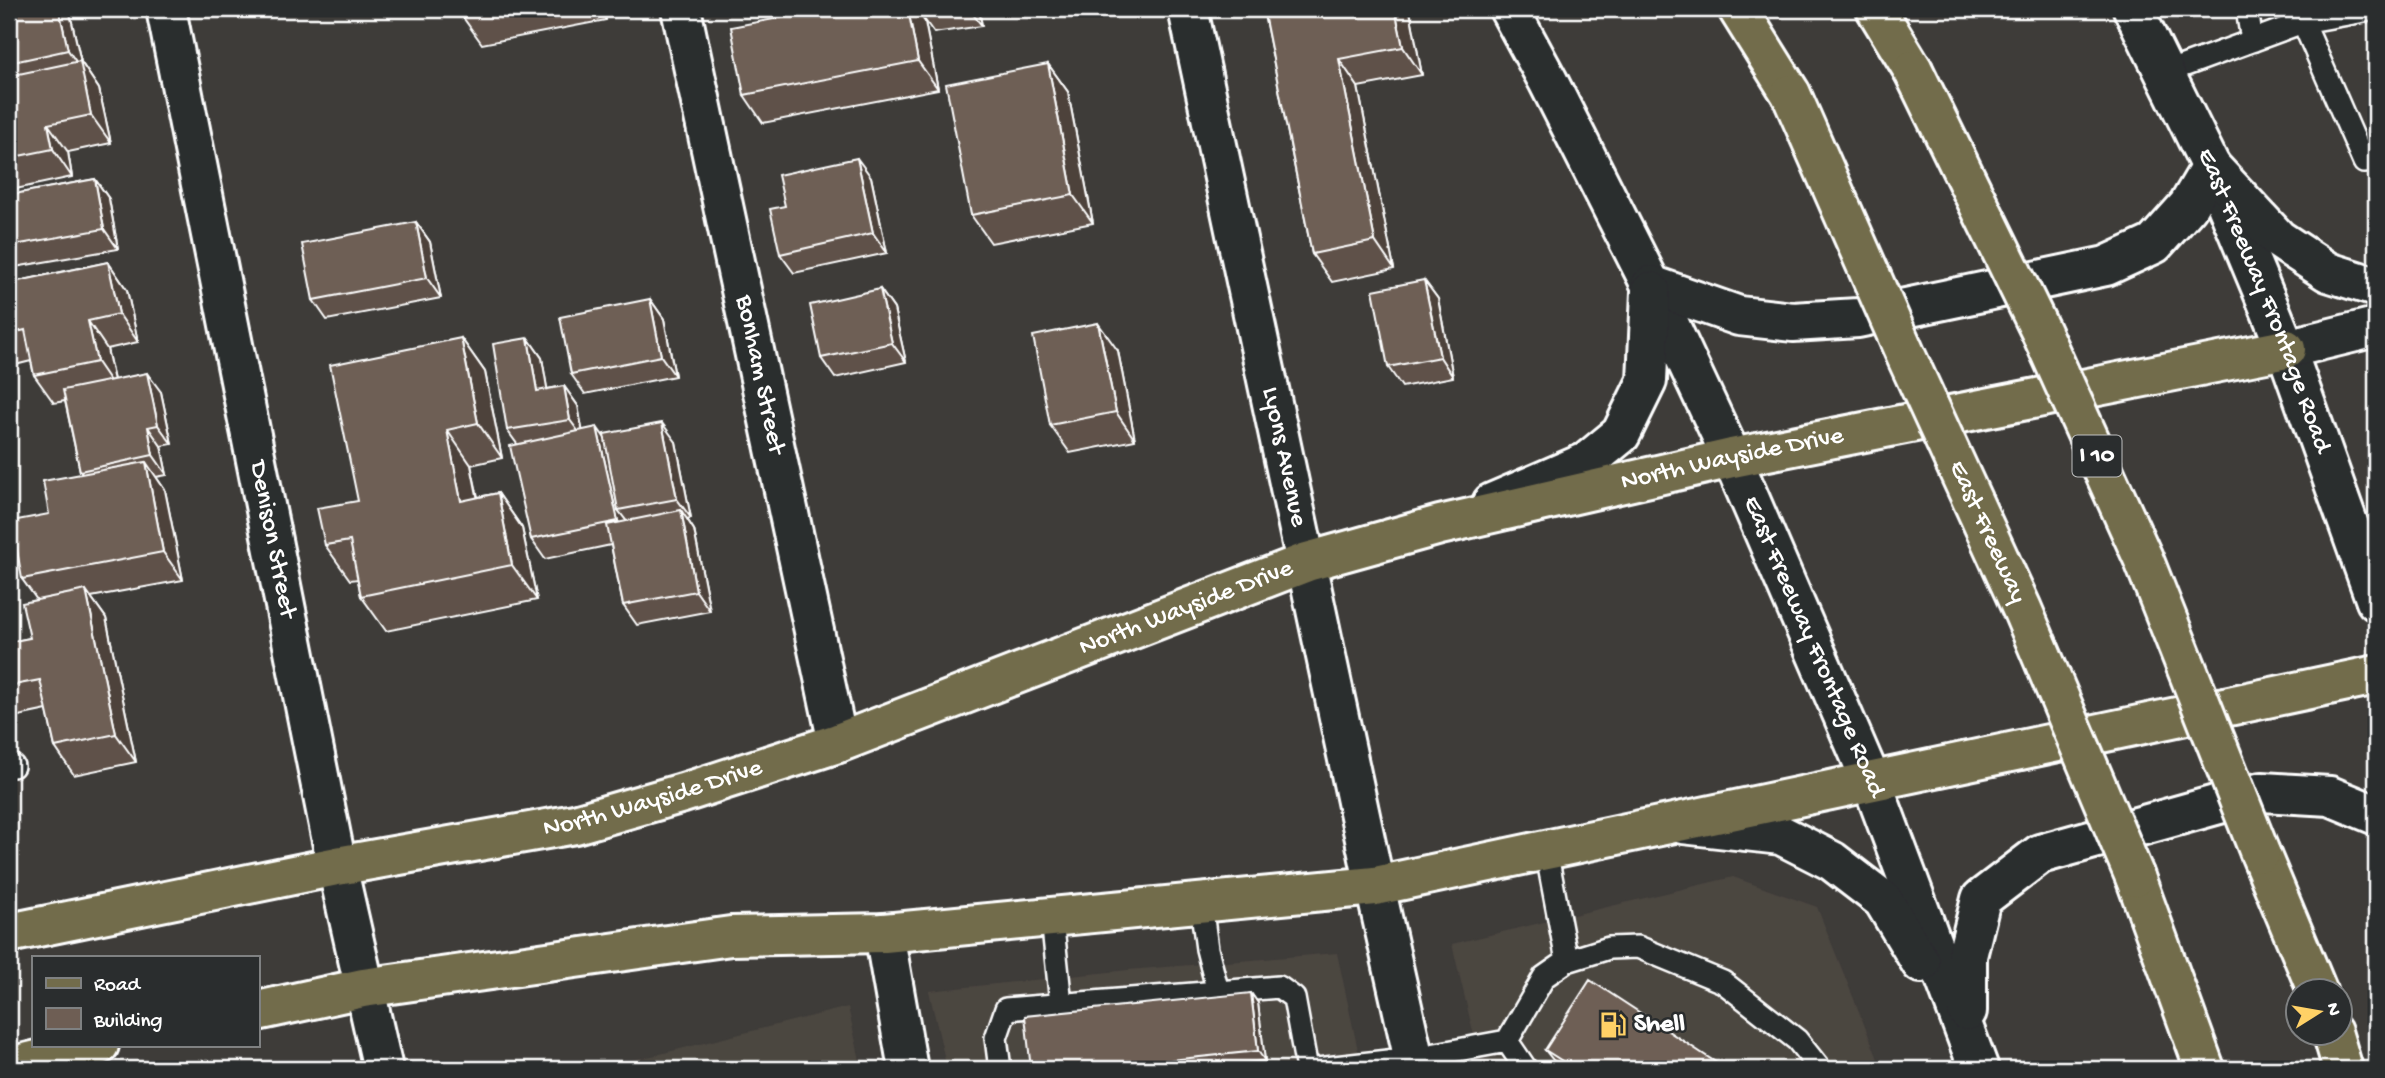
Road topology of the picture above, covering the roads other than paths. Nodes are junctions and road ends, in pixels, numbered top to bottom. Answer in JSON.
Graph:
{"nodes":[{"id":1,"x":166,"y":9,"type":"edge"},
{"id":2,"x":681,"y":9,"type":"edge"},
{"id":3,"x":1188,"y":9,"type":"edge"},
{"id":4,"x":1509,"y":9,"type":"edge"},
{"id":5,"x":1738,"y":9,"type":"edge"},
{"id":6,"x":1876,"y":9,"type":"edge"},
{"id":7,"x":2133,"y":9,"type":"edge"},
{"id":8,"x":2247,"y":9,"type":"edge"},
{"id":9,"x":2376,"y":9,"type":"edge"},
{"id":10,"x":2302,"y":22,"type":"junction"},
{"id":11,"x":2252,"y":41,"type":"junction"},
{"id":12,"x":2164,"y":73,"type":"junction"},
{"id":13,"x":2376,"y":161,"type":"edge"},
{"id":14,"x":2211,"y":167,"type":"junction"},
{"id":15,"x":1651,"y":285,"type":"junction"},
{"id":16,"x":2376,"y":287,"type":"edge"},
{"id":17,"x":2376,"y":327,"type":"edge"},
{"id":18,"x":2286,"y":349,"type":"junction"},
{"id":19,"x":1732,"y":458,"type":"junction"},
{"id":20,"x":1440,"y":526,"type":"junction"},
{"id":21,"x":1307,"y":562,"type":"junction"},
{"id":22,"x":2376,"y":601,"type":"edge"},
{"id":23,"x":2376,"y":675,"type":"edge"},
{"id":24,"x":838,"y":743,"type":"junction"},
{"id":25,"x":1872,"y":783,"type":"junction"},
{"id":26,"x":2376,"y":815,"type":"edge"},
{"id":27,"x":1678,"y":823,"type":"junction"},
{"id":28,"x":1546,"y":850,"type":"junction"},
{"id":29,"x":337,"y":866,"type":"junction"},
{"id":30,"x":1374,"y":886,"type":"junction"},
{"id":31,"x":1201,"y":904,"type":"junction"},
{"id":32,"x":1052,"y":918,"type":"junction"},
{"id":33,"x":9,"y":933,"type":"edge"},
{"id":34,"x":884,"y":933,"type":"junction"},
{"id":35,"x":1567,"y":961,"type":"junction"},
{"id":36,"x":2311,"y":976,"type":"edge"},
{"id":37,"x":363,"y":988,"type":"junction"},
{"id":38,"x":1218,"y":992,"type":"junction"},
{"id":39,"x":1061,"y":1004,"type":"junction"},
{"id":40,"x":259,"y":1011,"type":"edge"},
{"id":41,"x":1507,"y":1041,"type":"junction"},
{"id":42,"x":95,"y":1046,"type":"edge"},
{"id":43,"x":2336,"y":1046,"type":"edge"},
{"id":44,"x":1973,"y":1053,"type":"edge"},
{"id":45,"x":1415,"y":1063,"type":"edge"},
{"id":46,"x":9,"y":1067,"type":"edge"},
{"id":47,"x":383,"y":1069,"type":"edge"},
{"id":48,"x":908,"y":1069,"type":"edge"},
{"id":49,"x":1000,"y":1069,"type":"edge"},
{"id":50,"x":1307,"y":1069,"type":"edge"},
{"id":51,"x":1317,"y":1069,"type":"edge"},
{"id":52,"x":1526,"y":1069,"type":"edge"},
{"id":53,"x":1820,"y":1069,"type":"edge"},
{"id":54,"x":2205,"y":1069,"type":"edge"},
{"id":55,"x":2343,"y":1069,"type":"edge"}],
"edges":[{"from":1,"to":29,"type":"main road","name":"Denison Street"},
{"from":2,"to":24,"type":"main road","name":"Bonham Street"},
{"from":3,"to":21,"type":"main road","name":"Lyons Avenue"},
{"from":4,"to":15,"type":"main road","name":"East Freeway Frontage Road"},
{"from":5,"to":54,"type":"main road","name":"East Freeway","bridge":true},
{"from":6,"to":36,"type":"main road","number":"I 10","bridge":true},
{"from":7,"to":12,"type":"main road","name":"East Freeway Frontage Road"},
{"from":8,"to":11,"type":"lane"},
{"from":9,"to":10,"type":"lane"},
{"from":10,"to":11,"type":"lane"},
{"from":10,"to":13,"type":"lane"},
{"from":11,"to":12,"type":"lane"},
{"from":12,"to":14,"type":"main road","name":"East Freeway Frontage Road"},
{"from":14,"to":15,"type":"main road"},
{"from":14,"to":16,"type":"main road"},
{"from":14,"to":18,"type":"main road","name":"East Freeway Frontage Road"},
{"from":15,"to":19,"type":"main road","name":"East Freeway Frontage Road"},
{"from":15,"to":20,"type":"main road"},
{"from":17,"to":18,"type":"main road","name":"North Wayside Drive"},
{"from":18,"to":19,"type":"main road","name":"North Wayside Drive"},
{"from":18,"to":22,"type":"main road","name":"East Freeway Frontage Road"},
{"from":19,"to":20,"type":"main road","name":"North Wayside Drive"},
{"from":19,"to":25,"type":"main road","name":"East Freeway Frontage Road"},
{"from":20,"to":21,"type":"main road","name":"North Wayside Drive"},
{"from":21,"to":24,"type":"main road","name":"North Wayside Drive"},
{"from":21,"to":30,"type":"main road","name":"Lyons Avenue"},
{"from":23,"to":25,"type":"main road"},
{"from":24,"to":29,"type":"main road","name":"North Wayside Drive"},
{"from":25,"to":27,"type":"main road"},
{"from":25,"to":44,"type":"main road","name":"East Freeway Frontage Road"},
{"from":26,"to":44,"type":"main road"},
{"from":27,"to":28,"type":"main road"},
{"from":27,"to":44,"type":"main road"},
{"from":28,"to":30,"type":"main road"},
{"from":28,"to":35,"type":"lane"},
{"from":29,"to":33,"type":"main road","name":"North Wayside Drive"},
{"from":29,"to":37,"type":"main road","name":"Denison Street"},
{"from":30,"to":31,"type":"main road"},
{"from":30,"to":45,"type":"main road","name":"Lyons Avenue"},
{"from":31,"to":32,"type":"main road"},
{"from":31,"to":38,"type":"lane"},
{"from":32,"to":34,"type":"main road"},
{"from":32,"to":39,"type":"lane"},
{"from":34,"to":37,"type":"main road"},
{"from":34,"to":48,"type":"main road"},
{"from":35,"to":41,"type":"lane"},
{"from":35,"to":53,"type":"lane"},
{"from":37,"to":40,"type":"main road"},
{"from":37,"to":47,"type":"main road","name":"Denison Street"},
{"from":38,"to":39,"type":"lane"},
{"from":38,"to":50,"type":"lane"},
{"from":39,"to":49,"type":"lane"},
{"from":41,"to":45,"type":"lane"},
{"from":41,"to":52,"type":"lane"},
{"from":42,"to":46,"type":"main road"},
{"from":43,"to":55,"type":"main road"},
{"from":45,"to":51,"type":"lane"}]}
